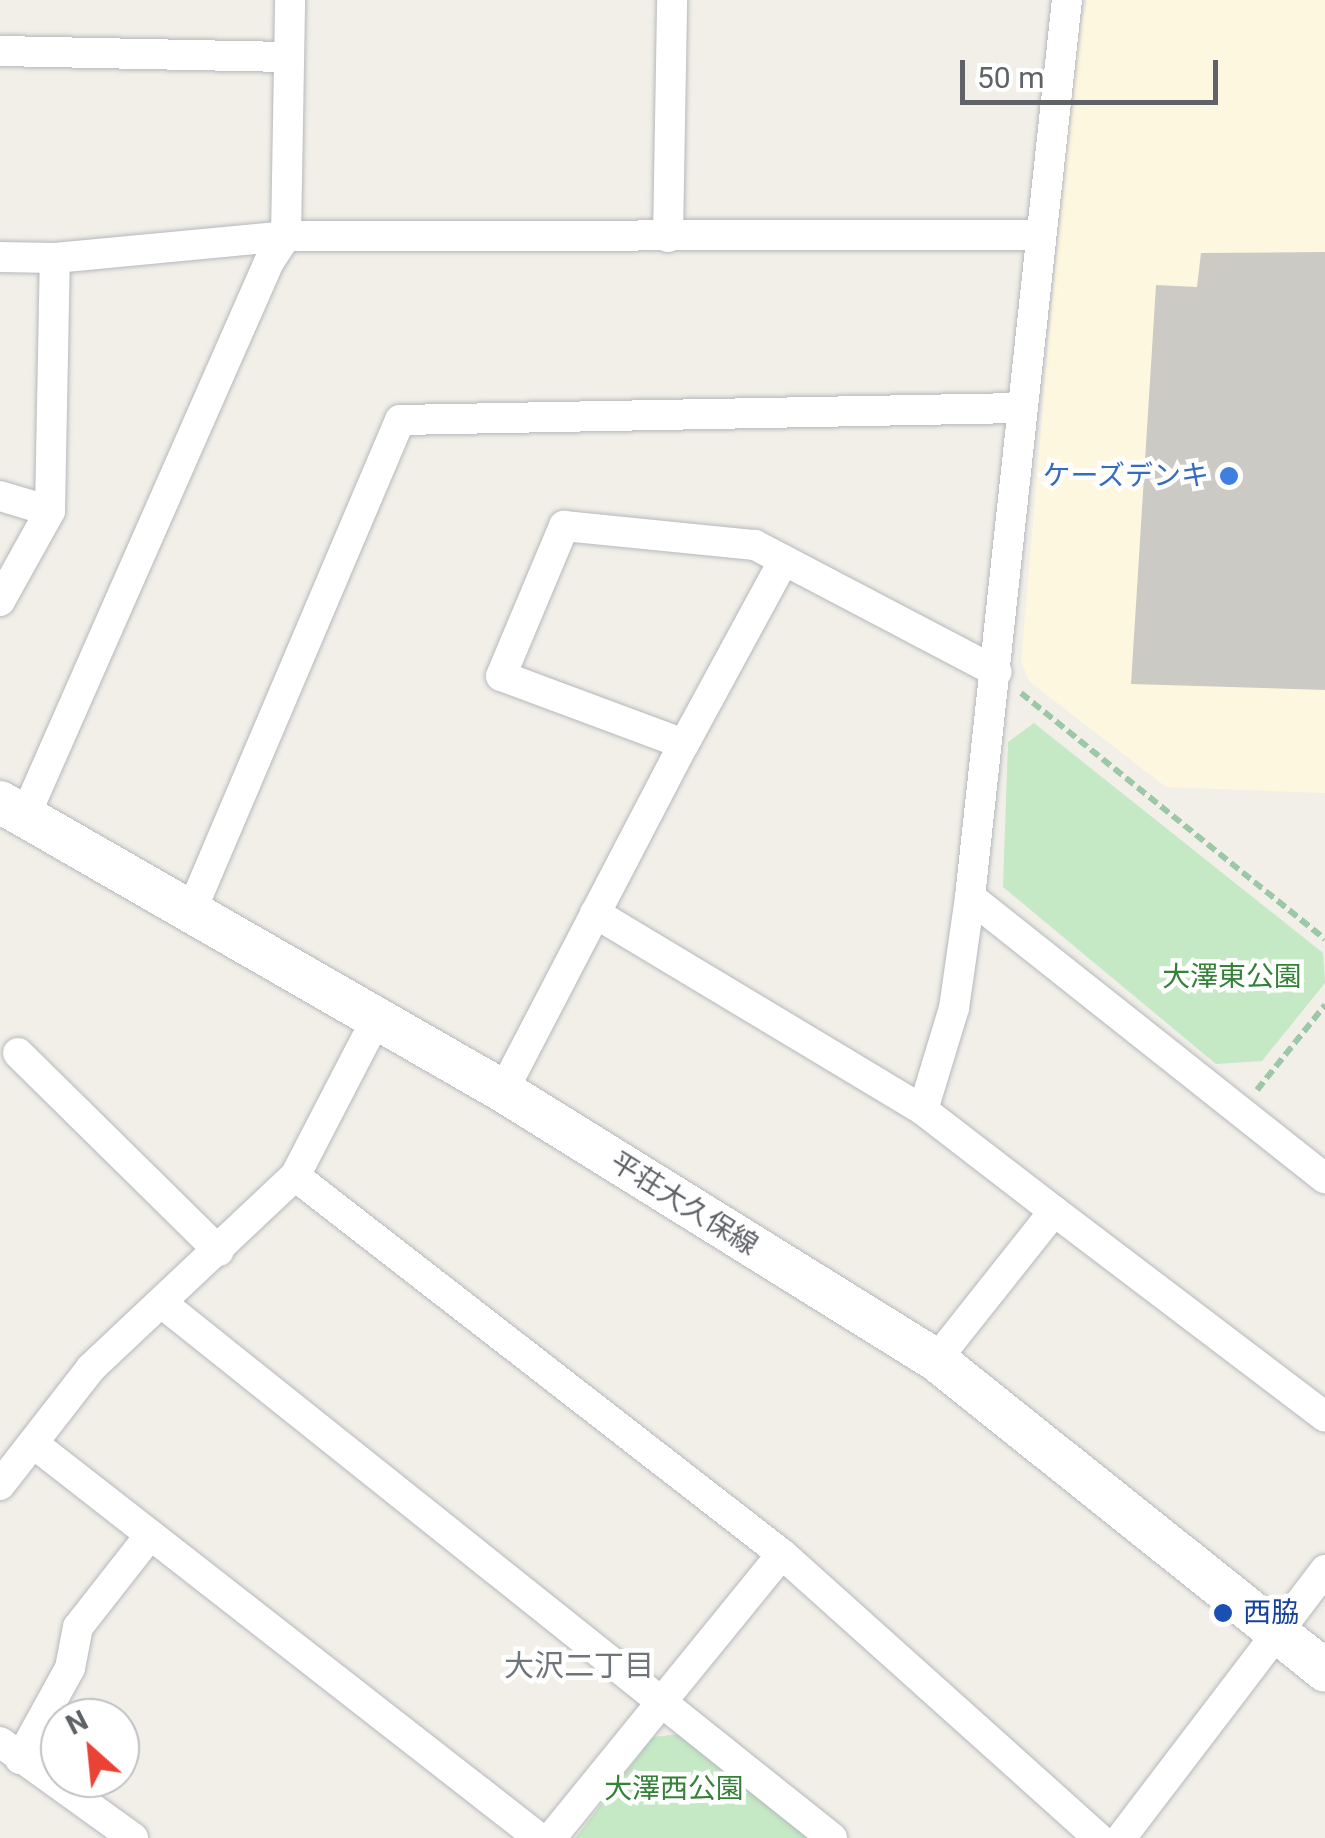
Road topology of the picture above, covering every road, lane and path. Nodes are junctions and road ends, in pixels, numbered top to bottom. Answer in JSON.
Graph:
{"nodes":[{"id":1,"x":290,"y":0,"type":"edge"},
{"id":2,"x":672,"y":0,"type":"edge"},
{"id":3,"x":1067,"y":0,"type":"edge"},
{"id":4,"x":0,"y":51,"type":"edge"},
{"id":5,"x":289,"y":56,"type":"junction"},
{"id":6,"x":286,"y":236,"type":"junction"},
{"id":7,"x":1039,"y":236,"type":"junction"},
{"id":8,"x":668,"y":237,"type":"junction"},
{"id":9,"x":0,"y":257,"type":"edge"},
{"id":10,"x":55,"y":258,"type":"junction"},
{"id":11,"x":1022,"y":408,"type":"junction"},
{"id":12,"x":0,"y":496,"type":"edge"},
{"id":13,"x":50,"y":512,"type":"junction"},
{"id":14,"x":784,"y":560,"type":"junction"},
{"id":15,"x":0,"y":600,"type":"edge"},
{"id":16,"x":997,"y":672,"type":"junction"},
{"id":17,"x":684,"y":744,"type":"junction"},
{"id":18,"x":12,"y":809,"type":"edge"},
{"id":19,"x":970,"y":897,"type":"junction"},
{"id":20,"x":193,"y":907,"type":"junction"},
{"id":21,"x":595,"y":913,"type":"junction"},
{"id":22,"x":1325,"y":939,"type":"edge"},
{"id":23,"x":1325,"y":1004,"type":"edge"},
{"id":24,"x":376,"y":1018,"type":"junction"},
{"id":25,"x":18,"y":1054,"type":"dead end"},
{"id":26,"x":503,"y":1091,"type":"junction"},
{"id":27,"x":922,"y":1110,"type":"junction"},
{"id":28,"x":1242,"y":1110,"type":"junction"},
{"id":29,"x":295,"y":1176,"type":"junction"},
{"id":30,"x":1325,"y":1178,"type":"edge"},
{"id":31,"x":1054,"y":1211,"type":"junction"},
{"id":32,"x":218,"y":1250,"type":"junction"},
{"id":33,"x":163,"y":1304,"type":"junction"},
{"id":34,"x":936,"y":1360,"type":"junction"},
{"id":35,"x":1325,"y":1417,"type":"edge"},
{"id":36,"x":34,"y":1444,"type":"junction"},
{"id":37,"x":0,"y":1484,"type":"edge"},
{"id":38,"x":148,"y":1538,"type":"junction"},
{"id":39,"x":782,"y":1554,"type":"junction"},
{"id":40,"x":1325,"y":1570,"type":"edge"},
{"id":41,"x":1278,"y":1634,"type":"junction"},
{"id":42,"x":1325,"y":1672,"type":"edge"},
{"id":43,"x":660,"y":1703,"type":"junction"},
{"id":44,"x":10,"y":1750,"type":"edge"},
{"id":45,"x":133,"y":1838,"type":"edge"},
{"id":46,"x":539,"y":1838,"type":"edge"},
{"id":47,"x":551,"y":1838,"type":"edge"},
{"id":48,"x":832,"y":1838,"type":"edge"},
{"id":49,"x":1098,"y":1838,"type":"edge"},
{"id":50,"x":1121,"y":1838,"type":"edge"}],
"edges":[{"from":1,"to":5,"type":"street"},
{"from":2,"to":8,"type":"street"},
{"from":3,"to":7,"type":"street"},
{"from":4,"to":5,"type":"street"},
{"from":5,"to":6,"type":"street"},
{"from":6,"to":8,"type":"street"},
{"from":6,"to":10,"type":"street"},
{"from":6,"to":18,"type":"street"},
{"from":7,"to":8,"type":"street"},
{"from":7,"to":11,"type":"street"},
{"from":9,"to":10,"type":"street"},
{"from":10,"to":13,"type":"street"},
{"from":11,"to":16,"type":"street"},
{"from":11,"to":20,"type":"street"},
{"from":12,"to":13,"type":"street"},
{"from":13,"to":15,"type":"street"},
{"from":14,"to":16,"type":"street"},
{"from":14,"to":17,"type":"street"},
{"from":14,"to":17,"type":"street"},
{"from":16,"to":19,"type":"street"},
{"from":16,"to":22,"type":"path"},
{"from":17,"to":21,"type":"street"},
{"from":18,"to":20,"type":"main road","name":"平荘大久保線"},
{"from":19,"to":27,"type":"street"},
{"from":19,"to":28,"type":"street"},
{"from":20,"to":24,"type":"main road","name":"平荘大久保線"},
{"from":21,"to":26,"type":"street"},
{"from":21,"to":27,"type":"street"},
{"from":23,"to":28,"type":"path"},
{"from":24,"to":26,"type":"main road","name":"平荘大久保線"},
{"from":24,"to":29,"type":"street"},
{"from":25,"to":32,"type":"street"},
{"from":26,"to":34,"type":"main road","name":"平荘大久保線"},
{"from":27,"to":31,"type":"street"},
{"from":28,"to":30,"type":"street"},
{"from":29,"to":32,"type":"street"},
{"from":29,"to":39,"type":"street"},
{"from":31,"to":34,"type":"street"},
{"from":31,"to":35,"type":"street"},
{"from":32,"to":33,"type":"street"},
{"from":33,"to":36,"type":"street"},
{"from":33,"to":43,"type":"street"},
{"from":34,"to":41,"type":"main road","name":"平荘大久保線"},
{"from":36,"to":37,"type":"street"},
{"from":36,"to":38,"type":"street"},
{"from":38,"to":44,"type":"street"},
{"from":38,"to":46,"type":"street"},
{"from":39,"to":43,"type":"street"},
{"from":39,"to":49,"type":"street"},
{"from":40,"to":41,"type":"street"},
{"from":41,"to":42,"type":"main road","name":"平荘大久保線"},
{"from":41,"to":50,"type":"street"},
{"from":43,"to":47,"type":"street"},
{"from":43,"to":48,"type":"street"},
{"from":44,"to":45,"type":"street"}]}
